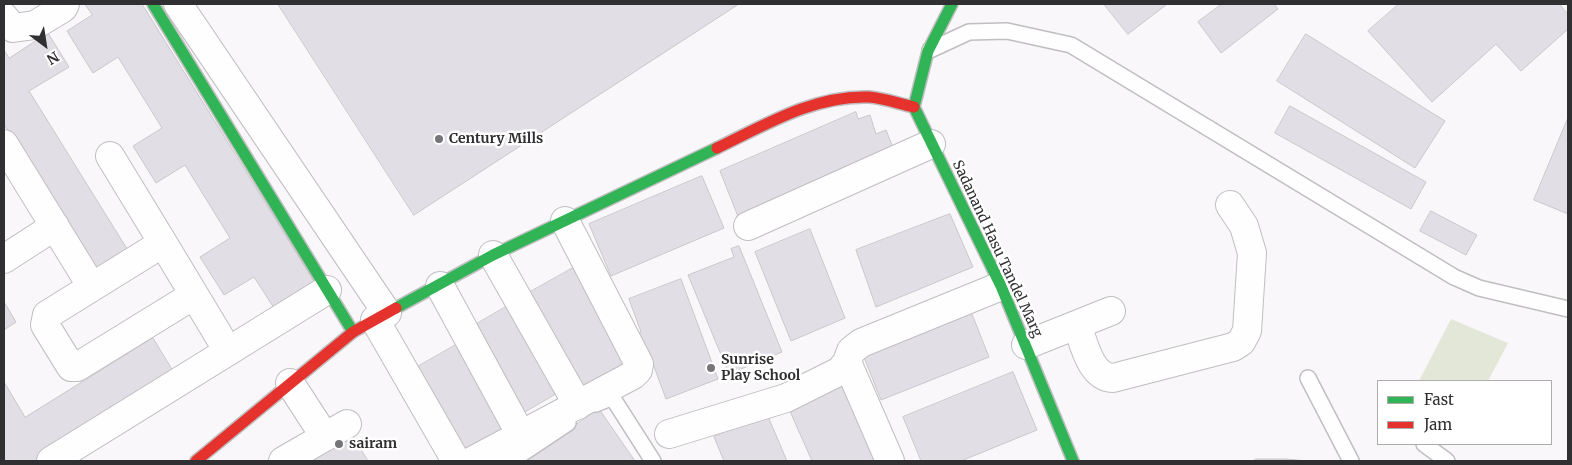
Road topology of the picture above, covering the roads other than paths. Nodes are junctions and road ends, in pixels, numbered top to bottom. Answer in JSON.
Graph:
{"nodes":[{"id":1,"x":65,"y":4,"type":"edge"},
{"id":2,"x":153,"y":4,"type":"edge"},
{"id":3,"x":178,"y":4,"type":"edge"},
{"id":4,"x":952,"y":4,"type":"edge"},
{"id":5,"x":4,"y":17,"type":"edge"},
{"id":6,"x":928,"y":51,"type":"junction"},
{"id":7,"x":914,"y":108,"type":"junction"},
{"id":8,"x":4,"y":144,"type":"edge"},
{"id":9,"x":931,"y":144,"type":"junction"},
{"id":10,"x":110,"y":156,"type":"dead end"},
{"id":11,"x":1230,"y":206,"type":"dead end"},
{"id":12,"x":564,"y":221,"type":"junction"},
{"id":13,"x":55,"y":226,"type":"junction"},
{"id":14,"x":748,"y":226,"type":"dead end"},
{"id":15,"x":163,"y":243,"type":"junction"},
{"id":16,"x":493,"y":256,"type":"junction"},
{"id":17,"x":4,"y":259,"type":"edge"},
{"id":18,"x":440,"y":286,"type":"junction"},
{"id":19,"x":1001,"y":286,"type":"junction"},
{"id":20,"x":92,"y":287,"type":"junction"},
{"id":21,"x":328,"y":290,"type":"junction"},
{"id":22,"x":194,"y":295,"type":"junction"},
{"id":23,"x":1568,"y":309,"type":"edge"},
{"id":24,"x":1111,"y":311,"type":"dead end"},
{"id":25,"x":371,"y":322,"type":"junction"},
{"id":26,"x":1077,"y":325,"type":"junction"},
{"id":27,"x":1026,"y":345,"type":"junction"},
{"id":28,"x":228,"y":351,"type":"junction"},
{"id":29,"x":848,"y":362,"type":"junction"},
{"id":30,"x":1308,"y":378,"type":"dead end"},
{"id":31,"x":290,"y":383,"type":"junction"},
{"id":32,"x":578,"y":405,"type":"junction"},
{"id":33,"x":669,"y":434,"type":"joint"},
{"id":34,"x":521,"y":435,"type":"junction"},
{"id":35,"x":642,"y":444,"type":"junction"},
{"id":36,"x":1425,"y":445,"type":"edge"},
{"id":37,"x":1068,"y":460,"type":"edge"},
{"id":38,"x":51,"y":461,"type":"edge"},
{"id":39,"x":196,"y":461,"type":"edge"},
{"id":40,"x":283,"y":461,"type":"edge"},
{"id":41,"x":456,"y":461,"type":"edge"},
{"id":42,"x":472,"y":461,"type":"edge"},
{"id":43,"x":512,"y":461,"type":"edge"},
{"id":44,"x":653,"y":461,"type":"edge"},
{"id":45,"x":890,"y":461,"type":"edge"},
{"id":46,"x":1351,"y":461,"type":"edge"},
{"id":47,"x":1446,"y":461,"type":"edge"}],
"edges":[{"from":1,"to":5,"type":"street"},
{"from":2,"to":21,"type":"street"},
{"from":3,"to":25,"type":"street"},
{"from":4,"to":6,"type":"street"},
{"from":6,"to":7,"type":"street"},
{"from":6,"to":23,"type":"lane"},
{"from":7,"to":9,"type":"street","name":"Sadanand Hasu Tandel Marg"},
{"from":7,"to":12,"type":"street"},
{"from":8,"to":13,"type":"street"},
{"from":9,"to":14,"type":"street"},
{"from":9,"to":19,"type":"street","name":"Sadanand Hasu Tandel Marg"},
{"from":10,"to":15,"type":"street"},
{"from":11,"to":26,"type":"street"},
{"from":12,"to":16,"type":"street"},
{"from":12,"to":32,"type":"street"},
{"from":13,"to":17,"type":"street"},
{"from":13,"to":20,"type":"street"},
{"from":15,"to":20,"type":"street"},
{"from":15,"to":22,"type":"street"},
{"from":16,"to":18,"type":"street"},
{"from":16,"to":32,"type":"street"},
{"from":18,"to":25,"type":"street"},
{"from":18,"to":34,"type":"street"},
{"from":19,"to":27,"type":"street","name":"Sadanand Hasu Tandel Marg"},
{"from":19,"to":29,"type":"street"},
{"from":20,"to":22,"type":"street"},
{"from":21,"to":25,"type":"street"},
{"from":21,"to":28,"type":"street"},
{"from":22,"to":28,"type":"street"},
{"from":24,"to":26,"type":"street"},
{"from":25,"to":31,"type":"street"},
{"from":25,"to":41,"type":"street"},
{"from":26,"to":27,"type":"street"},
{"from":27,"to":37,"type":"street","name":"Sadanand Hasu Tandel Marg"},
{"from":28,"to":38,"type":"street"},
{"from":29,"to":33,"type":"street"},
{"from":29,"to":45,"type":"street"},
{"from":30,"to":46,"type":"lane"},
{"from":31,"to":39,"type":"street"},
{"from":31,"to":40,"type":"street"},
{"from":32,"to":34,"type":"street"},
{"from":33,"to":35,"type":"lane"},
{"from":34,"to":42,"type":"street"},
{"from":35,"to":43,"type":"lane"},
{"from":35,"to":44,"type":"lane"},
{"from":36,"to":47,"type":"lane"}]}
